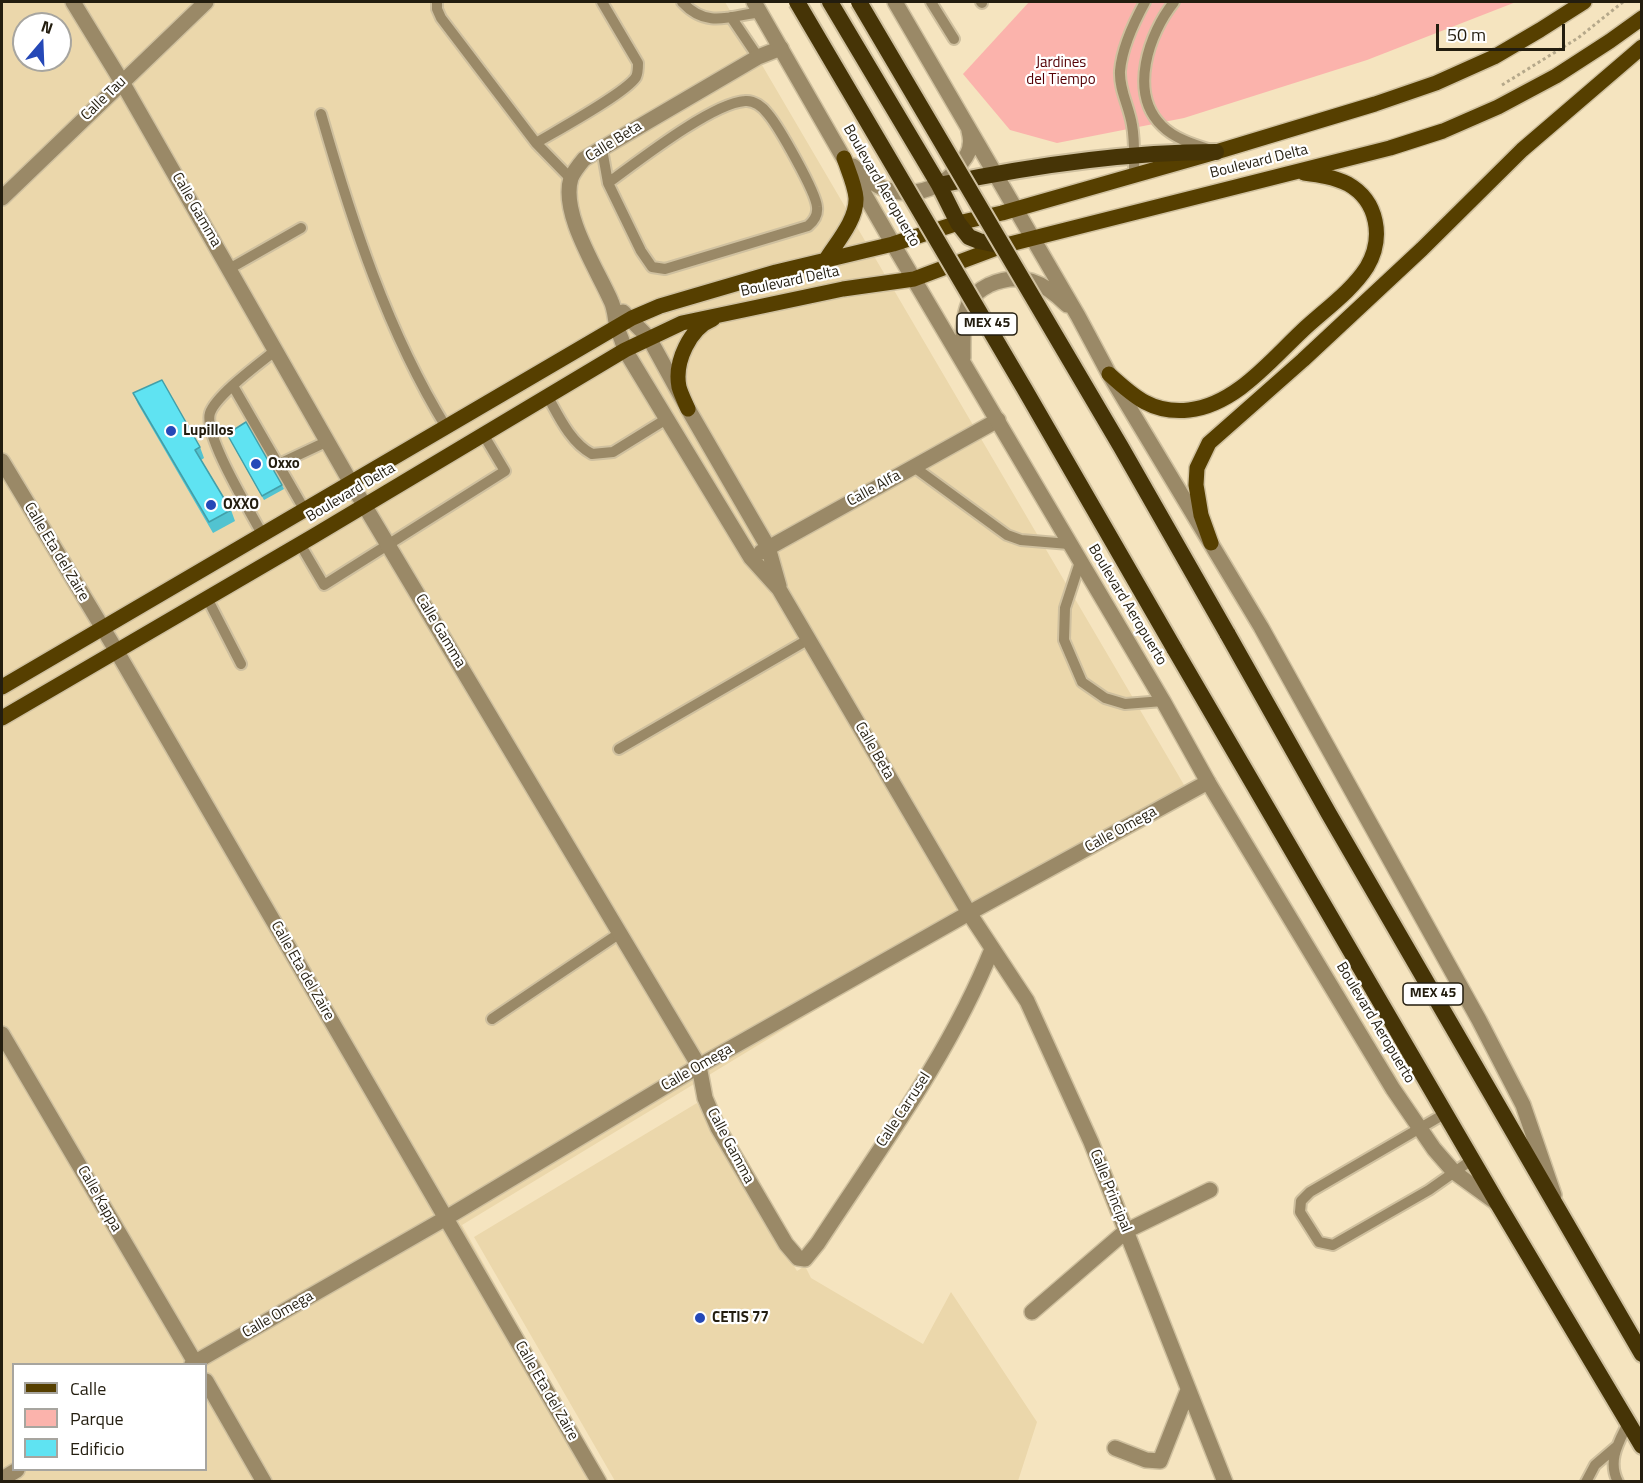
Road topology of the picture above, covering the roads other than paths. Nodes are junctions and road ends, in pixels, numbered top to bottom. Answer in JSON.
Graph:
{"nodes":[{"id":1,"x":73,"y":2,"type":"edge"},
{"id":2,"x":206,"y":2,"type":"edge"},
{"id":3,"x":437,"y":2,"type":"edge"},
{"id":4,"x":602,"y":2,"type":"edge"},
{"id":5,"x":682,"y":2,"type":"edge"},
{"id":6,"x":797,"y":2,"type":"edge"},
{"id":7,"x":830,"y":2,"type":"edge"},
{"id":8,"x":860,"y":2,"type":"edge"},
{"id":9,"x":895,"y":2,"type":"edge"},
{"id":10,"x":931,"y":2,"type":"edge"},
{"id":11,"x":1145,"y":2,"type":"edge"},
{"id":12,"x":1174,"y":2,"type":"edge"},
{"id":13,"x":1584,"y":2,"type":"edge"},
{"id":14,"x":758,"y":7,"type":"edge"},
{"id":15,"x":731,"y":17,"type":"junction"},
{"id":16,"x":1641,"y":18,"type":"edge"},
{"id":17,"x":954,"y":39,"type":"dead end"},
{"id":18,"x":1641,"y":47,"type":"edge"},
{"id":19,"x":781,"y":48,"type":"junction"},
{"id":20,"x":758,"y":57,"type":"junction"},
{"id":21,"x":122,"y":82,"type":"junction"},
{"id":22,"x":321,"y":114,"type":"dead end"},
{"id":23,"x":969,"y":131,"type":"junction"},
{"id":24,"x":536,"y":143,"type":"junction"},
{"id":25,"x":602,"y":149,"type":"junction"},
{"id":26,"x":1216,"y":152,"type":"junction"},
{"id":27,"x":1134,"y":154,"type":"junction"},
{"id":28,"x":844,"y":158,"type":"junction"},
{"id":29,"x":1295,"y":172,"type":"junction"},
{"id":30,"x":994,"y":173,"type":"junction"},
{"id":31,"x":1134,"y":176,"type":"junction"},
{"id":32,"x":571,"y":179,"type":"junction"},
{"id":33,"x":608,"y":183,"type":"junction"},
{"id":34,"x":939,"y":185,"type":"junction"},
{"id":35,"x":2,"y":198,"type":"edge"},
{"id":36,"x":1016,"y":209,"type":"junction"},
{"id":37,"x":958,"y":223,"type":"junction"},
{"id":38,"x":301,"y":228,"type":"dead end"},
{"id":39,"x":1032,"y":237,"type":"junction"},
{"id":40,"x":893,"y":244,"type":"junction"},
{"id":41,"x":1002,"y":246,"type":"junction"},
{"id":42,"x":825,"y":261,"type":"junction"},
{"id":43,"x":229,"y":269,"type":"junction"},
{"id":44,"x":914,"y":279,"type":"junction"},
{"id":45,"x":613,"y":304,"type":"junction"},
{"id":46,"x":729,"y":313,"type":"junction"},
{"id":47,"x":1078,"y":316,"type":"junction"},
{"id":48,"x":632,"y":318,"type":"junction"},
{"id":49,"x":617,"y":327,"type":"junction"},
{"id":50,"x":650,"y":338,"type":"junction"},
{"id":51,"x":276,"y":350,"type":"junction"},
{"id":52,"x":626,"y":350,"type":"junction"},
{"id":53,"x":963,"y":361,"type":"junction"},
{"id":54,"x":1110,"y":374,"type":"junction"},
{"id":55,"x":233,"y":386,"type":"junction"},
{"id":56,"x":548,"y":397,"type":"junction"},
{"id":57,"x":688,"y":409,"type":"junction"},
{"id":58,"x":668,"y":418,"type":"junction"},
{"id":59,"x":998,"y":420,"type":"junction"},
{"id":60,"x":446,"y":428,"type":"junction"},
{"id":61,"x":483,"y":434,"type":"junction"},
{"id":62,"x":328,"y":441,"type":"junction"},
{"id":63,"x":2,"y":461,"type":"edge"},
{"id":64,"x":279,"y":464,"type":"junction"},
{"id":65,"x":914,"y":467,"type":"junction"},
{"id":66,"x":351,"y":483,"type":"junction"},
{"id":67,"x":365,"y":504,"type":"junction"},
{"id":68,"x":304,"y":509,"type":"junction"},
{"id":69,"x":262,"y":534,"type":"junction"},
{"id":70,"x":1211,"y":543,"type":"junction"},
{"id":71,"x":300,"y":544,"type":"junction"},
{"id":72,"x":389,"y":544,"type":"junction"},
{"id":73,"x":1069,"y":544,"type":"junction"},
{"id":74,"x":768,"y":548,"type":"junction"},
{"id":75,"x":751,"y":558,"type":"junction"},
{"id":76,"x":1080,"y":562,"type":"junction"},
{"id":77,"x":779,"y":589,"type":"junction"},
{"id":78,"x":207,"y":598,"type":"junction"},
{"id":79,"x":102,"y":628,"type":"junction"},
{"id":80,"x":809,"y":639,"type":"junction"},
{"id":81,"x":116,"y":650,"type":"junction"},
{"id":82,"x":241,"y":664,"type":"dead end"},
{"id":83,"x":2,"y":687,"type":"edge"},
{"id":84,"x":1163,"y":701,"type":"junction"},
{"id":85,"x":2,"y":718,"type":"edge"},
{"id":86,"x":619,"y":749,"type":"dead end"},
{"id":87,"x":1208,"y":782,"type":"junction"},
{"id":88,"x":969,"y":913,"type":"junction"},
{"id":89,"x":620,"y":933,"type":"junction"},
{"id":90,"x":992,"y":949,"type":"junction"},
{"id":91,"x":492,"y":1018,"type":"dead end"},
{"id":92,"x":2,"y":1034,"type":"edge"},
{"id":93,"x":699,"y":1066,"type":"junction"},
{"id":94,"x":1446,"y":1113,"type":"junction"},
{"id":95,"x":1420,"y":1128,"type":"junction"},
{"id":96,"x":1473,"y":1159,"type":"junction"},
{"id":97,"x":1454,"y":1172,"type":"junction"},
{"id":98,"x":1210,"y":1190,"type":"dead end"},
{"id":99,"x":1498,"y":1204,"type":"junction"},
{"id":100,"x":1560,"y":1212,"type":"junction"},
{"id":101,"x":446,"y":1218,"type":"junction"},
{"id":102,"x":1126,"y":1231,"type":"junction"},
{"id":103,"x":800,"y":1260,"type":"joint"},
{"id":104,"x":1032,"y":1312,"type":"dead end"},
{"id":105,"x":1641,"y":1354,"type":"edge"},
{"id":106,"x":193,"y":1363,"type":"edge"},
{"id":107,"x":196,"y":1363,"type":"edge"},
{"id":108,"x":207,"y":1383,"type":"edge"},
{"id":109,"x":1188,"y":1390,"type":"junction"},
{"id":110,"x":1628,"y":1423,"type":"junction"},
{"id":111,"x":1641,"y":1446,"type":"edge"},
{"id":112,"x":1616,"y":1447,"type":"junction"},
{"id":113,"x":1115,"y":1448,"type":"dead end"},
{"id":114,"x":15,"y":1471,"type":"edge"},
{"id":115,"x":2,"y":1479,"type":"edge"},
{"id":116,"x":264,"y":1482,"type":"edge"},
{"id":117,"x":599,"y":1482,"type":"edge"},
{"id":118,"x":1225,"y":1482,"type":"edge"},
{"id":119,"x":1586,"y":1482,"type":"edge"},
{"id":120,"x":1618,"y":1482,"type":"edge"}],
"edges":[{"from":1,"to":21,"type":"street","name":"Calle Gamma"},
{"from":2,"to":21,"type":"street","name":"Calle Tau"},
{"from":3,"to":24,"type":"lane"},
{"from":4,"to":24,"type":"lane"},
{"from":5,"to":15,"type":"lane"},
{"from":6,"to":94,"type":"highway","name":"Boulevard Aeropuerto","number":"MEX 45","bridge":true},
{"from":7,"to":34,"type":"highway"},
{"from":8,"to":100,"type":"highway","number":"MEX 45","bridge":true},
{"from":9,"to":23,"type":"street"},
{"from":10,"to":17,"type":"lane"},
{"from":11,"to":27,"type":"lane"},
{"from":12,"to":26,"type":"lane"},
{"from":13,"to":26,"type":"main road","name":"Boulevard Delta"},
{"from":14,"to":15,"type":"lane"},
{"from":14,"to":19,"type":"street","name":"Boulevard Aeropuerto"},
{"from":15,"to":20,"type":"lane"},
{"from":16,"to":29,"type":"main road","name":"Boulevard Delta"},
{"from":18,"to":70,"type":"main road"},
{"from":19,"to":20,"type":"street","name":"Calle Beta"},
{"from":19,"to":28,"type":"street","name":"Boulevard Aeropuerto"},
{"from":20,"to":25,"type":"street","name":"Calle Beta"},
{"from":21,"to":35,"type":"street","name":"Calle Tau"},
{"from":21,"to":43,"type":"street","name":"Calle Gamma"},
{"from":22,"to":60,"type":"lane"},
{"from":23,"to":30,"type":"street"},
{"from":23,"to":34,"type":"street"},
{"from":24,"to":32,"type":"lane"},
{"from":25,"to":32,"type":"street","name":"Calle Beta"},
{"from":25,"to":33,"type":"lane"},
{"from":26,"to":27,"type":"highway"},
{"from":26,"to":31,"type":"main road","name":"Boulevard Delta"},
{"from":27,"to":30,"type":"highway"},
{"from":27,"to":31,"type":"lane"},
{"from":28,"to":34,"type":"street"},
{"from":28,"to":40,"type":"street","name":"Boulevard Aeropuerto"},
{"from":28,"to":42,"type":"main road"},
{"from":29,"to":39,"type":"main road","name":"Boulevard Delta"},
{"from":29,"to":54,"type":"main road"},
{"from":30,"to":34,"type":"highway"},
{"from":30,"to":36,"type":"street"},
{"from":31,"to":36,"type":"main road","name":"Boulevard Delta"},
{"from":32,"to":45,"type":"street","name":"Calle Beta"},
{"from":33,"to":33,"type":"lane"},
{"from":34,"to":37,"type":"highway"},
{"from":36,"to":37,"type":"main road","name":"Boulevard Delta"},
{"from":36,"to":39,"type":"street"},
{"from":37,"to":40,"type":"main road","name":"Boulevard Delta"},
{"from":37,"to":41,"type":"highway"},
{"from":38,"to":43,"type":"lane"},
{"from":39,"to":41,"type":"main road","name":"Boulevard Delta"},
{"from":39,"to":47,"type":"street"},
{"from":40,"to":42,"type":"main road","name":"Boulevard Delta"},
{"from":40,"to":44,"type":"street","name":"Boulevard Aeropuerto"},
{"from":41,"to":44,"type":"main road","name":"Boulevard Delta"},
{"from":42,"to":48,"type":"main road","name":"Boulevard Delta"},
{"from":43,"to":51,"type":"street","name":"Calle Gamma"},
{"from":44,"to":46,"type":"main road","name":"Boulevard Delta"},
{"from":44,"to":53,"type":"street","name":"Boulevard Aeropuerto"},
{"from":45,"to":48,"type":"street","name":"Calle Beta"},
{"from":45,"to":49,"type":"street","name":"Calle Beta"},
{"from":46,"to":50,"type":"main road","name":"Boulevard Delta"},
{"from":46,"to":57,"type":"main road"},
{"from":47,"to":53,"type":"street"},
{"from":47,"to":54,"type":"street"},
{"from":48,"to":49,"type":"main road","name":"Boulevard Delta"},
{"from":48,"to":50,"type":"street","name":"Calle Beta"},
{"from":49,"to":52,"type":"street","name":"Calle Beta"},
{"from":49,"to":60,"type":"main road","name":"Boulevard Delta"},
{"from":50,"to":52,"type":"main road","name":"Boulevard Delta"},
{"from":50,"to":57,"type":"street","name":"Calle Beta"},
{"from":51,"to":55,"type":"lane"},
{"from":51,"to":62,"type":"street","name":"Calle Gamma"},
{"from":52,"to":56,"type":"main road","name":"Boulevard Delta"},
{"from":52,"to":58,"type":"street","name":"Calle Beta"},
{"from":53,"to":59,"type":"street","name":"Boulevard Aeropuerto"},
{"from":54,"to":70,"type":"street"},
{"from":55,"to":64,"type":"lane"},
{"from":55,"to":69,"type":"lane"},
{"from":56,"to":58,"type":"lane"},
{"from":56,"to":61,"type":"main road","name":"Boulevard Delta"},
{"from":57,"to":74,"type":"street","name":"Calle Beta"},
{"from":58,"to":75,"type":"street","name":"Calle Beta"},
{"from":59,"to":65,"type":"street","name":"Calle Alfa"},
{"from":59,"to":73,"type":"street","name":"Boulevard Aeropuerto"},
{"from":60,"to":66,"type":"main road","name":"Boulevard Delta"},
{"from":61,"to":67,"type":"main road","name":"Boulevard Delta"},
{"from":61,"to":72,"type":"lane"},
{"from":62,"to":64,"type":"lane"},
{"from":62,"to":66,"type":"street","name":"Calle Gamma"},
{"from":63,"to":79,"type":"street","name":"Calle Eta del Zaire"},
{"from":64,"to":68,"type":"lane"},
{"from":65,"to":73,"type":"lane"},
{"from":65,"to":74,"type":"street","name":"Calle Alfa"},
{"from":66,"to":67,"type":"street","name":"Calle Gamma"},
{"from":66,"to":68,"type":"main road","name":"Boulevard Delta"},
{"from":67,"to":71,"type":"main road","name":"Boulevard Delta"},
{"from":67,"to":72,"type":"street","name":"Calle Gamma"},
{"from":68,"to":69,"type":"main road","name":"Boulevard Delta"},
{"from":69,"to":79,"type":"main road","name":"Boulevard Delta"},
{"from":70,"to":100,"type":"street"},
{"from":71,"to":72,"type":"lane"},
{"from":71,"to":78,"type":"main road","name":"Boulevard Delta"},
{"from":72,"to":89,"type":"street","name":"Calle Gamma"},
{"from":73,"to":76,"type":"street","name":"Boulevard Aeropuerto"},
{"from":74,"to":75,"type":"street","name":"Calle Alfa"},
{"from":74,"to":77,"type":"street","name":"Calle Beta"},
{"from":75,"to":77,"type":"street","name":"Calle Beta"},
{"from":76,"to":84,"type":"street","name":"Boulevard Aeropuerto"},
{"from":76,"to":84,"type":"lane"},
{"from":77,"to":80,"type":"street","name":"Calle Beta"},
{"from":78,"to":81,"type":"main road","name":"Boulevard Delta"},
{"from":78,"to":82,"type":"lane"},
{"from":79,"to":81,"type":"street","name":"Calle Eta del Zaire"},
{"from":79,"to":83,"type":"main road","name":"Boulevard Delta"},
{"from":80,"to":86,"type":"lane"},
{"from":80,"to":88,"type":"street","name":"Calle Beta"},
{"from":81,"to":85,"type":"main road","name":"Boulevard Delta"},
{"from":81,"to":101,"type":"street","name":"Calle Eta del Zaire"},
{"from":84,"to":87,"type":"street","name":"Boulevard Aeropuerto"},
{"from":87,"to":88,"type":"street","name":"Calle Omega"},
{"from":87,"to":95,"type":"street","name":"Boulevard Aeropuerto"},
{"from":88,"to":90,"type":"street","name":"Calle Principal"},
{"from":88,"to":93,"type":"street","name":"Calle Omega"},
{"from":89,"to":91,"type":"lane"},
{"from":89,"to":93,"type":"street","name":"Calle Gamma"},
{"from":90,"to":102,"type":"street","name":"Calle Principal"},
{"from":90,"to":103,"type":"street","name":"Calle Carrusel"},
{"from":92,"to":106,"type":"street","name":"Calle Kappa"},
{"from":93,"to":101,"type":"street","name":"Calle Omega"},
{"from":93,"to":103,"type":"street","name":"Calle Gamma"},
{"from":94,"to":95,"type":"lane"},
{"from":94,"to":96,"type":"highway","name":"Boulevard Aeropuerto","number":"MEX 45"},
{"from":95,"to":97,"type":"street","name":"Boulevard Aeropuerto"},
{"from":95,"to":97,"type":"lane"},
{"from":96,"to":97,"type":"lane"},
{"from":96,"to":99,"type":"highway","name":"Boulevard Aeropuerto","number":"MEX 45"},
{"from":97,"to":99,"type":"street","name":"Boulevard Aeropuerto"},
{"from":98,"to":102,"type":"street"},
{"from":99,"to":110,"type":"highway","name":"Boulevard Aeropuerto","number":"MEX 45"},
{"from":100,"to":105,"type":"highway","number":"MEX 45"},
{"from":101,"to":107,"type":"street","name":"Calle Omega"},
{"from":101,"to":117,"type":"street","name":"Calle Eta del Zaire"},
{"from":102,"to":104,"type":"street"},
{"from":102,"to":109,"type":"street","name":"Calle Principal"},
{"from":108,"to":116,"type":"street"},
{"from":109,"to":113,"type":"street"},
{"from":109,"to":118,"type":"street","name":"Calle Principal"},
{"from":110,"to":111,"type":"highway","name":"Boulevard Aeropuerto","number":"MEX 45"},
{"from":110,"to":112,"type":"lane"},
{"from":112,"to":119,"type":"lane"},
{"from":112,"to":120,"type":"lane"},
{"from":114,"to":115,"type":"street"}]}
